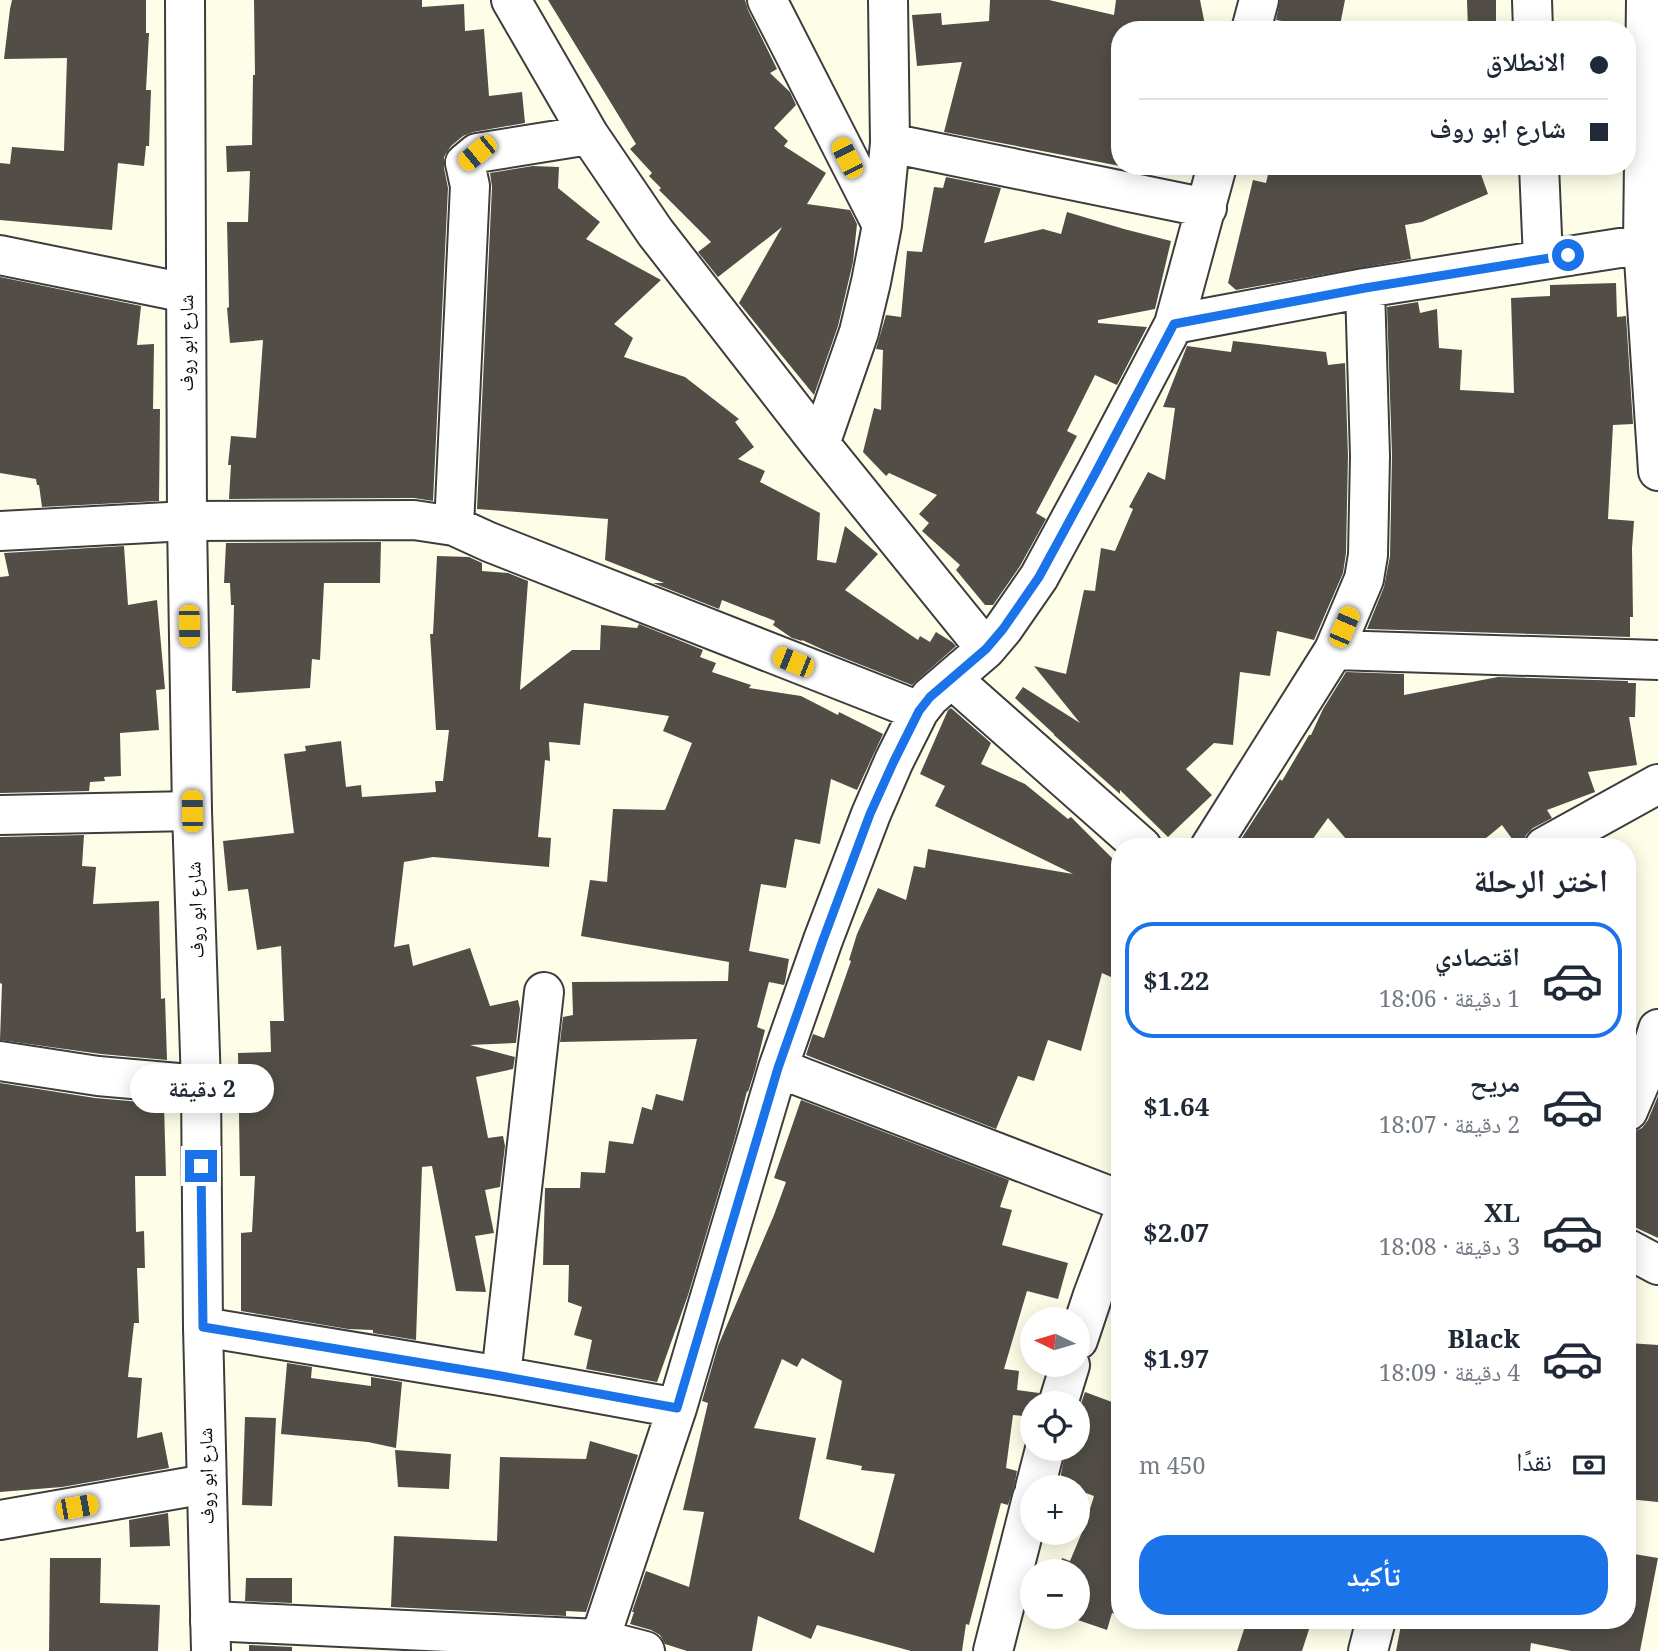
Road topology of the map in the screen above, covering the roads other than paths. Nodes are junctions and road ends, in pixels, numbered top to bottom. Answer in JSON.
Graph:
{"nodes":[{"id":1,"x":185,"y":0,"type":"edge"},
{"id":2,"x":511,"y":0,"type":"edge"},
{"id":3,"x":767,"y":0,"type":"edge"},
{"id":4,"x":888,"y":0,"type":"edge"},
{"id":5,"x":1259,"y":0,"type":"edge"},
{"id":6,"x":1532,"y":0,"type":"edge"},
{"id":7,"x":1646,"y":0,"type":"edge"},
{"id":8,"x":1253,"y":21,"type":"edge"},
{"id":9,"x":1533,"y":21,"type":"edge"},
{"id":10,"x":589,"y":135,"type":"junction"},
{"id":11,"x":890,"y":143,"type":"junction"},
{"id":12,"x":1215,"y":175,"type":"edge"},
{"id":13,"x":1539,"y":175,"type":"edge"},
{"id":14,"x":1206,"y":208,"type":"junction"},
{"id":15,"x":881,"y":225,"type":"junction"},
{"id":16,"x":1650,"y":243,"type":"edge"},
{"id":17,"x":0,"y":255,"type":"edge"},
{"id":18,"x":1543,"y":259,"type":"junction"},
{"id":19,"x":1365,"y":288,"type":"junction"},
{"id":20,"x":186,"y":293,"type":"junction"},
{"id":21,"x":1174,"y":324,"type":"junction"},
{"id":22,"x":820,"y":444,"type":"junction"},
{"id":23,"x":1658,"y":471,"type":"edge"},
{"id":24,"x":187,"y":521,"type":"junction"},
{"id":25,"x":454,"y":526,"type":"junction"},
{"id":26,"x":0,"y":531,"type":"edge"},
{"id":27,"x":986,"y":649,"type":"junction"},
{"id":28,"x":1334,"y":650,"type":"junction"},
{"id":29,"x":1658,"y":660,"type":"edge"},
{"id":30,"x":952,"y":679,"type":"junction"},
{"id":31,"x":919,"y":711,"type":"junction"},
{"id":32,"x":1658,"y":784,"type":"edge"},
{"id":33,"x":192,"y":811,"type":"junction"},
{"id":34,"x":0,"y":816,"type":"edge"},
{"id":35,"x":1132,"y":838,"type":"edge"},
{"id":36,"x":1216,"y":838,"type":"edge"},
{"id":37,"x":1560,"y":838,"type":"edge"},
{"id":38,"x":544,"y":992,"type":"dead end"},
{"id":39,"x":1658,"y":1029,"type":"edge"},
{"id":40,"x":0,"y":1061,"type":"edge"},
{"id":41,"x":778,"y":1068,"type":"junction"},
{"id":42,"x":201,"y":1085,"type":"junction"},
{"id":43,"x":1636,"y":1092,"type":"edge"},
{"id":44,"x":1111,"y":1197,"type":"edge"},
{"id":45,"x":1636,"y":1254,"type":"edge"},
{"id":46,"x":1658,"y":1265,"type":"edge"},
{"id":47,"x":1111,"y":1272,"type":"edge"},
{"id":48,"x":1106,"y":1299,"type":"edge"},
{"id":49,"x":1090,"y":1322,"type":"edge"},
{"id":50,"x":203,"y":1327,"type":"junction"},
{"id":51,"x":501,"y":1376,"type":"junction"},
{"id":52,"x":677,"y":1408,"type":"junction"},
{"id":53,"x":206,"y":1484,"type":"junction"},
{"id":54,"x":0,"y":1520,"type":"edge"},
{"id":55,"x":1020,"y":1545,"type":"edge"},
{"id":56,"x":1374,"y":1629,"type":"edge"},
{"id":57,"x":210,"y":1636,"type":"edge"},
{"id":58,"x":597,"y":1645,"type":"edge"},
{"id":59,"x":645,"y":1651,"type":"edge"},
{"id":60,"x":993,"y":1651,"type":"edge"},
{"id":61,"x":1368,"y":1651,"type":"edge"}],
"edges":[{"from":1,"to":20,"type":"street","name":"شارع ابو روف"},
{"from":2,"to":10,"type":"street"},
{"from":3,"to":15,"type":"street"},
{"from":4,"to":11,"type":"street"},
{"from":5,"to":8,"type":"street"},
{"from":6,"to":9,"type":"street"},
{"from":7,"to":16,"type":"street"},
{"from":10,"to":22,"type":"street"},
{"from":10,"to":25,"type":"street"},
{"from":11,"to":14,"type":"street"},
{"from":11,"to":15,"type":"street"},
{"from":12,"to":14,"type":"street"},
{"from":13,"to":18,"type":"street"},
{"from":14,"to":21,"type":"street"},
{"from":15,"to":22,"type":"street"},
{"from":16,"to":18,"type":"street"},
{"from":16,"to":23,"type":"street"},
{"from":17,"to":20,"type":"street"},
{"from":18,"to":19,"type":"street"},
{"from":19,"to":21,"type":"street"},
{"from":19,"to":28,"type":"street"},
{"from":20,"to":24,"type":"street","name":"شارع ابو روف"},
{"from":21,"to":27,"type":"street"},
{"from":22,"to":27,"type":"street"},
{"from":24,"to":25,"type":"street"},
{"from":24,"to":26,"type":"street"},
{"from":24,"to":33,"type":"street","name":"شارع ابو روف"},
{"from":25,"to":31,"type":"street"},
{"from":27,"to":30,"type":"street"},
{"from":28,"to":29,"type":"street"},
{"from":28,"to":36,"type":"street"},
{"from":30,"to":31,"type":"street"},
{"from":30,"to":35,"type":"street"},
{"from":31,"to":41,"type":"street"},
{"from":32,"to":37,"type":"street"},
{"from":33,"to":34,"type":"street"},
{"from":33,"to":42,"type":"street","name":"شارع ابو روف"},
{"from":38,"to":51,"type":"street"},
{"from":39,"to":43,"type":"street"},
{"from":40,"to":42,"type":"street"},
{"from":41,"to":44,"type":"street"},
{"from":41,"to":52,"type":"street"},
{"from":42,"to":50,"type":"street","name":"شارع ابو روف"},
{"from":45,"to":46,"type":"street"},
{"from":47,"to":48,"type":"street"},
{"from":48,"to":49,"type":"street"},
{"from":50,"to":51,"type":"street"},
{"from":50,"to":53,"type":"street","name":"شارع ابو روف"},
{"from":51,"to":52,"type":"street"},
{"from":52,"to":58,"type":"street"},
{"from":53,"to":54,"type":"street"},
{"from":53,"to":57,"type":"street","name":"شارع ابو روف"},
{"from":55,"to":60,"type":"street"},
{"from":56,"to":61,"type":"street"},
{"from":57,"to":58,"type":"street"},
{"from":58,"to":59,"type":"street"}]}
